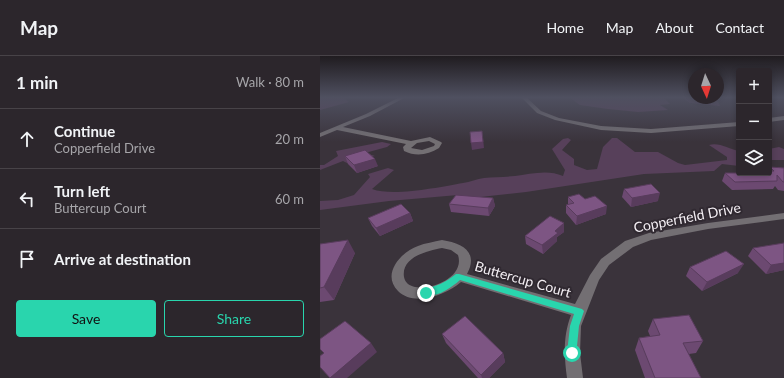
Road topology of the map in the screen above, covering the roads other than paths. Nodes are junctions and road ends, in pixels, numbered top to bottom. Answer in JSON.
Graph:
{"nodes":[{"id":1,"x":372,"y":112,"type":"edge"},
{"id":2,"x":539,"y":112,"type":"edge"},
{"id":3,"x":784,"y":118,"type":"edge"},
{"id":4,"x":772,"y":120,"type":"edge"},
{"id":5,"x":736,"y":124,"type":"edge"},
{"id":6,"x":337,"y":128,"type":"junction"},
{"id":7,"x":320,"y":135,"type":"edge"},
{"id":8,"x":411,"y":143,"type":"dead end"},
{"id":9,"x":784,"y":216,"type":"edge"},
{"id":10,"x":459,"y":277,"type":"junction"},
{"id":11,"x":579,"y":311,"type":"junction"},
{"id":12,"x":575,"y":378,"type":"edge"}],
"edges":[{"from":1,"to":6,"type":"street"},
{"from":2,"to":5,"type":"street"},
{"from":3,"to":4,"type":"street"},
{"from":6,"to":7,"type":"street"},
{"from":6,"to":8,"type":"street"},
{"from":9,"to":11,"type":"street","name":"Copperfield Drive"},
{"from":10,"to":10,"type":"street","name":"Buttercup Court"},
{"from":10,"to":11,"type":"street","name":"Buttercup Court"},
{"from":11,"to":12,"type":"street","name":"Copperfield Drive"}]}
